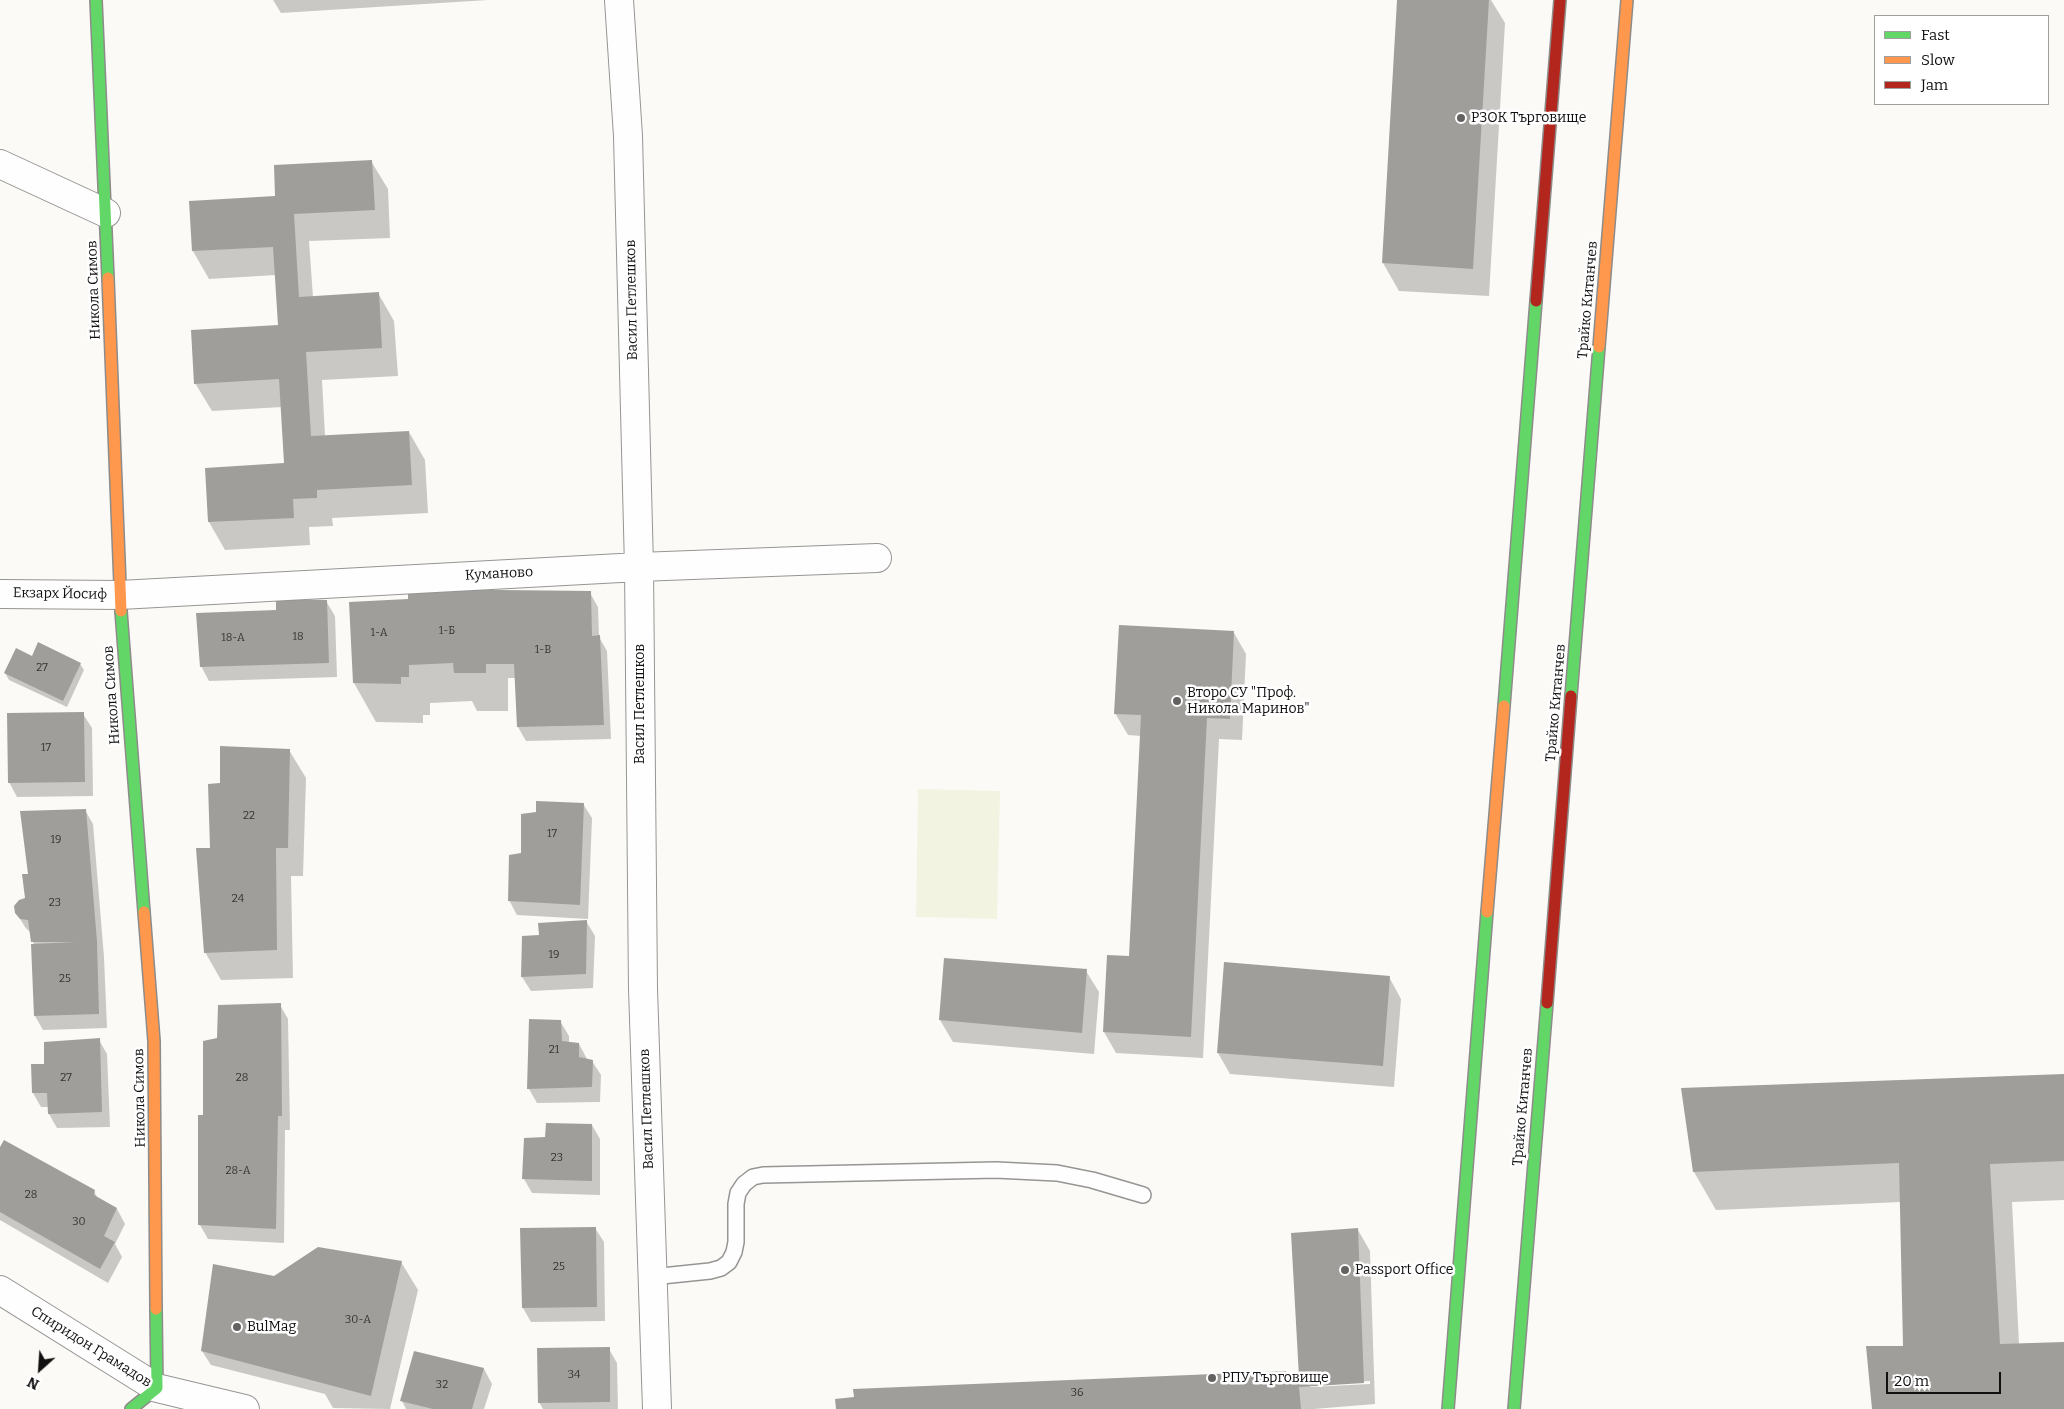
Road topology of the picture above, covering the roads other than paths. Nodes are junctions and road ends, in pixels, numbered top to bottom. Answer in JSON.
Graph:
{"nodes":[{"id":1,"x":96,"y":0,"type":"edge"},
{"id":2,"x":619,"y":0,"type":"edge"},
{"id":3,"x":1560,"y":0,"type":"edge"},
{"id":4,"x":1627,"y":0,"type":"edge"},
{"id":5,"x":0,"y":164,"type":"edge"},
{"id":6,"x":106,"y":213,"type":"junction"},
{"id":7,"x":877,"y":558,"type":"dead end"},
{"id":8,"x":639,"y":567,"type":"junction"},
{"id":9,"x":0,"y":594,"type":"edge"},
{"id":10,"x":120,"y":595,"type":"junction"},
{"id":11,"x":1143,"y":1195,"type":"dead end"},
{"id":12,"x":652,"y":1277,"type":"junction"},
{"id":13,"x":0,"y":1290,"type":"edge"},
{"id":14,"x":157,"y":1388,"type":"junction"},
{"id":15,"x":131,"y":1409,"type":"edge"},
{"id":16,"x":245,"y":1409,"type":"edge"},
{"id":17,"x":657,"y":1409,"type":"edge"},
{"id":18,"x":1448,"y":1409,"type":"edge"},
{"id":19,"x":1514,"y":1409,"type":"edge"}],
"edges":[{"from":1,"to":6,"type":"street","name":"Никола Симов"},
{"from":2,"to":8,"type":"street","name":"Васил Петлешков"},
{"from":3,"to":18,"type":"street"},
{"from":4,"to":19,"type":"street","name":"Трайко Китанчев"},
{"from":5,"to":6,"type":"street"},
{"from":6,"to":10,"type":"street","name":"Никола Симов"},
{"from":7,"to":8,"type":"street","name":"Куманово"},
{"from":8,"to":10,"type":"street","name":"Куманово"},
{"from":8,"to":12,"type":"street","name":"Васил Петлешков"},
{"from":9,"to":10,"type":"street","name":"Екзарх Йосиф"},
{"from":10,"to":14,"type":"street","name":"Никола Симов"},
{"from":11,"to":12,"type":"lane"},
{"from":12,"to":17,"type":"street","name":"Васил Петлешков"},
{"from":13,"to":14,"type":"street","name":"Спиридон Грамадов"},
{"from":14,"to":15,"type":"street"},
{"from":14,"to":16,"type":"street","name":"Спиридон Грамадов"}]}
